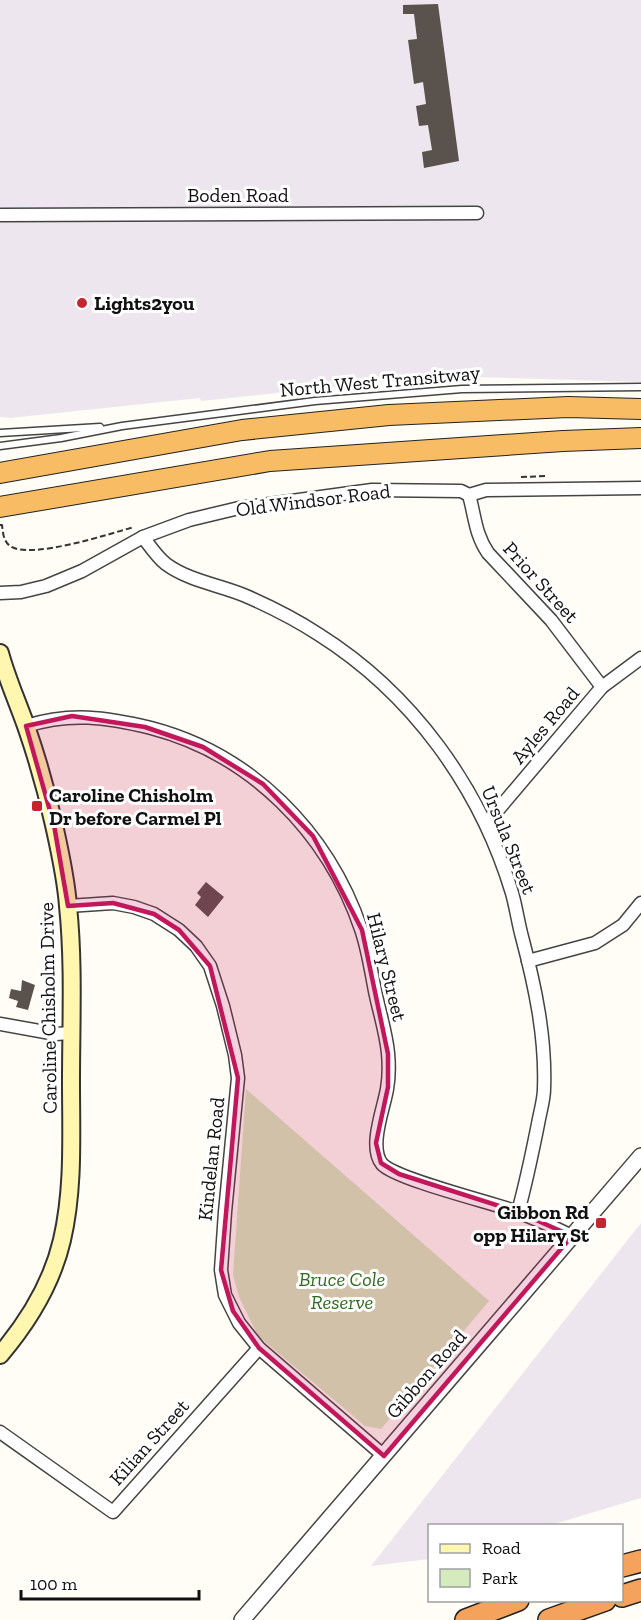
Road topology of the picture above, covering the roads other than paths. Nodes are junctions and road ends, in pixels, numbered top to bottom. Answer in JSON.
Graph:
{"nodes":[{"id":1,"x":477,"y":213,"type":"dead end"},
{"id":2,"x":0,"y":215,"type":"edge"},
{"id":3,"x":641,"y":387,"type":"edge"},
{"id":4,"x":641,"y":409,"type":"edge"},
{"id":5,"x":122,"y":426,"type":"junction"},
{"id":6,"x":0,"y":433,"type":"edge"},
{"id":7,"x":641,"y":438,"type":"edge"},
{"id":8,"x":0,"y":446,"type":"edge"},
{"id":9,"x":0,"y":473,"type":"edge"},
{"id":10,"x":641,"y":488,"type":"edge"},
{"id":11,"x":469,"y":495,"type":"junction"},
{"id":12,"x":1,"y":519,"type":"edge"},
{"id":13,"x":143,"y":537,"type":"junction"},
{"id":14,"x":0,"y":593,"type":"edge"},
{"id":15,"x":0,"y":652,"type":"edge"},
{"id":16,"x":641,"y":658,"type":"edge"},
{"id":17,"x":2,"y":672,"type":"edge"},
{"id":18,"x":602,"y":687,"type":"junction"},
{"id":19,"x":26,"y":726,"type":"junction"},
{"id":20,"x":486,"y":824,"type":"junction"},
{"id":21,"x":641,"y":903,"type":"edge"},
{"id":22,"x":68,"y":906,"type":"junction"},
{"id":23,"x":528,"y":961,"type":"junction"},
{"id":24,"x":0,"y":1024,"type":"edge"},
{"id":25,"x":71,"y":1033,"type":"junction"},
{"id":26,"x":641,"y":1156,"type":"edge"},
{"id":27,"x":518,"y":1212,"type":"junction"},
{"id":28,"x":572,"y":1236,"type":"junction"},
{"id":29,"x":259,"y":1348,"type":"junction"},
{"id":30,"x":0,"y":1354,"type":"edge"},
{"id":31,"x":0,"y":1432,"type":"edge"},
{"id":32,"x":384,"y":1456,"type":"junction"},
{"id":33,"x":641,"y":1561,"type":"edge"},
{"id":34,"x":623,"y":1566,"type":"edge"},
{"id":35,"x":641,"y":1590,"type":"edge"},
{"id":36,"x":623,"y":1595,"type":"edge"},
{"id":37,"x":513,"y":1602,"type":"edge"},
{"id":38,"x":599,"y":1602,"type":"edge"},
{"id":39,"x":242,"y":1620,"type":"edge"},
{"id":40,"x":466,"y":1620,"type":"edge"},
{"id":41,"x":549,"y":1620,"type":"edge"}],
"edges":[{"from":1,"to":2,"type":"street","name":"Boden Road"},
{"from":3,"to":5,"type":"lane","name":"North West Transitway"},
{"from":4,"to":9,"type":"highway"},
{"from":5,"to":6,"type":"lane","name":"North West Transitway"},
{"from":5,"to":8,"type":"lane","name":"North West Transitway"},
{"from":7,"to":12,"type":"highway","name":"Old Windsor Road"},
{"from":10,"to":11,"type":"street","name":"Old Windsor Road"},
{"from":11,"to":13,"type":"street","name":"Old Windsor Road"},
{"from":11,"to":18,"type":"street","name":"Prior Street"},
{"from":13,"to":14,"type":"street","name":"Old Windsor Road"},
{"from":13,"to":20,"type":"street","name":"Ursula Street"},
{"from":15,"to":17,"type":"main road","name":"Caroline Chisholm Drive"},
{"from":16,"to":18,"type":"street","name":"Ayles Road"},
{"from":17,"to":19,"type":"main road","name":"Caroline Chisholm Drive"},
{"from":18,"to":20,"type":"street","name":"Ayles Road"},
{"from":19,"to":22,"type":"main road","name":"Caroline Chisholm Drive"},
{"from":19,"to":27,"type":"street","name":"Hilary Street"},
{"from":20,"to":23,"type":"street","name":"Ursula Street"},
{"from":21,"to":23,"type":"street"},
{"from":22,"to":25,"type":"main road","name":"Caroline Chisholm Drive"},
{"from":22,"to":29,"type":"street","name":"Kindelan Road"},
{"from":23,"to":27,"type":"street","name":"Ursula Street"},
{"from":24,"to":25,"type":"street"},
{"from":25,"to":30,"type":"main road","name":"Caroline Chisholm Drive"},
{"from":26,"to":28,"type":"street","name":"Gibbon Road"},
{"from":27,"to":28,"type":"street","name":"Hilary Street"},
{"from":28,"to":32,"type":"street","name":"Gibbon Road"},
{"from":29,"to":31,"type":"street","name":"Kilian Street"},
{"from":29,"to":32,"type":"street","name":"Kindelan Road"},
{"from":32,"to":39,"type":"street","name":"Gibbon Road"},
{"from":33,"to":34,"type":"highway"},
{"from":35,"to":36,"type":"highway"},
{"from":37,"to":40,"type":"highway"},
{"from":38,"to":41,"type":"highway"}]}
